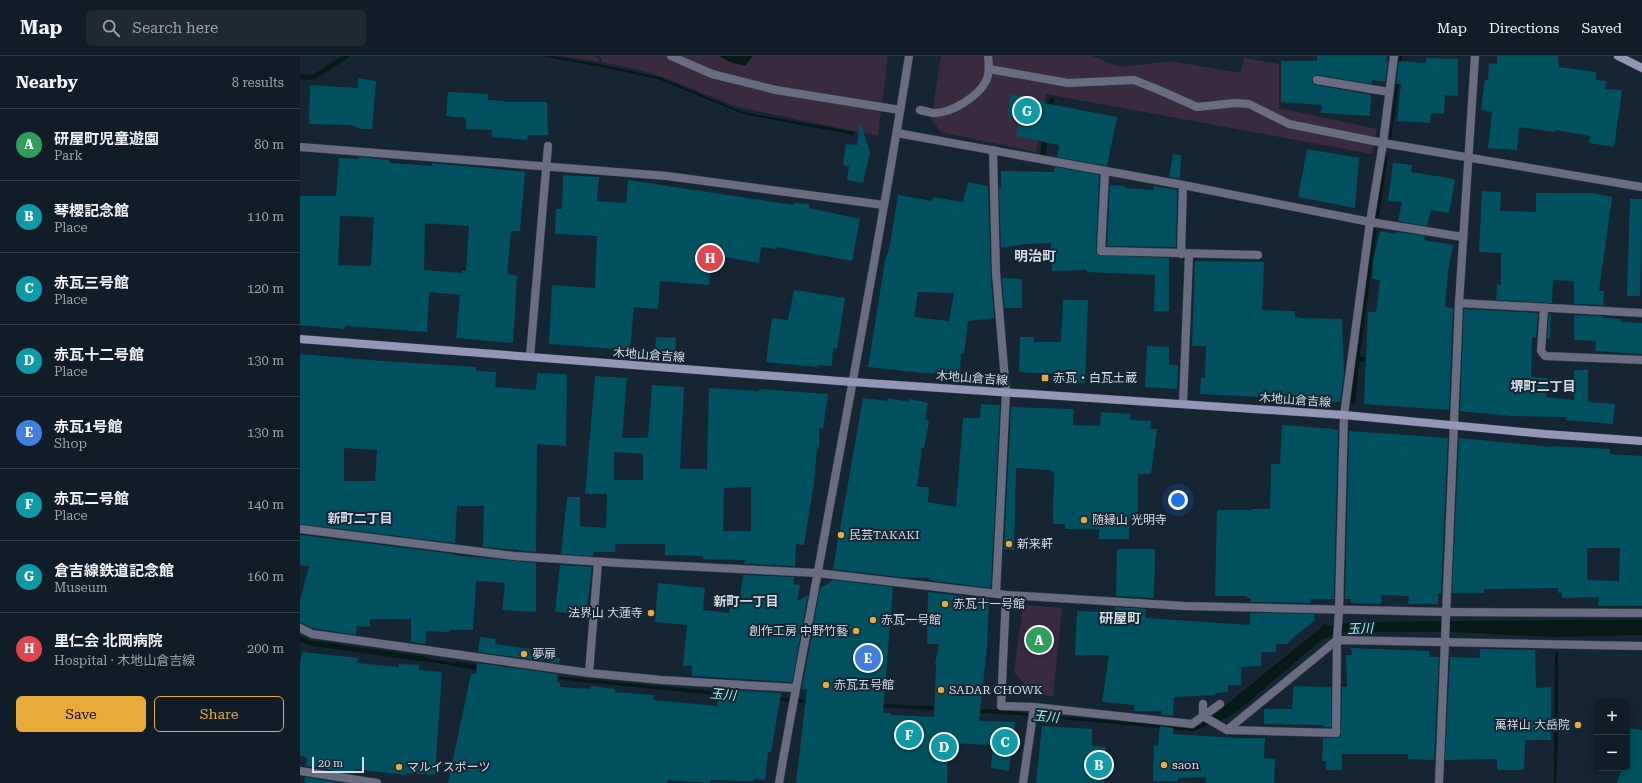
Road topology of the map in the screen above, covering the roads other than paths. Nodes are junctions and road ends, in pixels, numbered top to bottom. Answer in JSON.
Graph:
{"nodes":[{"id":1,"x":672,"y":56,"type":"edge"},
{"id":2,"x":909,"y":56,"type":"edge"},
{"id":3,"x":988,"y":56,"type":"edge"},
{"id":4,"x":1394,"y":56,"type":"edge"},
{"id":5,"x":1475,"y":56,"type":"edge"},
{"id":6,"x":1618,"y":56,"type":"edge"},
{"id":7,"x":1642,"y":68,"type":"edge"},
{"id":8,"x":989,"y":69,"type":"junction"},
{"id":9,"x":1317,"y":80,"type":"dead end"},
{"id":10,"x":1389,"y":92,"type":"junction"},
{"id":11,"x":900,"y":110,"type":"junction"},
{"id":12,"x":920,"y":110,"type":"dead end"},
{"id":13,"x":897,"y":133,"type":"junction"},
{"id":14,"x":1383,"y":143,"type":"junction"},
{"id":15,"x":548,"y":146,"type":"dead end"},
{"id":16,"x":300,"y":147,"type":"edge"},
{"id":17,"x":993,"y":150,"type":"junction"},
{"id":18,"x":1469,"y":158,"type":"junction"},
{"id":19,"x":547,"y":165,"type":"junction"},
{"id":20,"x":1105,"y":171,"type":"junction"},
{"id":21,"x":1183,"y":185,"type":"junction"},
{"id":22,"x":1642,"y":187,"type":"edge"},
{"id":23,"x":884,"y":205,"type":"junction"},
{"id":24,"x":1370,"y":222,"type":"junction"},
{"id":25,"x":1464,"y":237,"type":"junction"},
{"id":26,"x":1185,"y":254,"type":"junction"},
{"id":27,"x":1258,"y":256,"type":"dead end"},
{"id":28,"x":1459,"y":303,"type":"junction"},
{"id":29,"x":1544,"y":308,"type":"junction"},
{"id":30,"x":1642,"y":313,"type":"edge"},
{"id":31,"x":300,"y":340,"type":"edge"},
{"id":32,"x":530,"y":357,"type":"junction"},
{"id":33,"x":1642,"y":360,"type":"edge"},
{"id":34,"x":852,"y":382,"type":"junction"},
{"id":35,"x":1006,"y":392,"type":"junction"},
{"id":36,"x":1183,"y":404,"type":"junction"},
{"id":37,"x":1344,"y":415,"type":"junction"},
{"id":38,"x":1454,"y":425,"type":"junction"},
{"id":39,"x":1642,"y":440,"type":"edge"},
{"id":40,"x":300,"y":529,"type":"edge"},
{"id":41,"x":598,"y":562,"type":"junction"},
{"id":42,"x":817,"y":573,"type":"junction"},
{"id":43,"x":996,"y":593,"type":"junction"},
{"id":44,"x":1006,"y":595,"type":"junction"},
{"id":45,"x":1339,"y":610,"type":"junction"},
{"id":46,"x":1447,"y":612,"type":"junction"},
{"id":47,"x":1642,"y":613,"type":"edge"},
{"id":48,"x":300,"y":628,"type":"edge"},
{"id":49,"x":1337,"y":640,"type":"junction"},
{"id":50,"x":1445,"y":642,"type":"junction"},
{"id":51,"x":1642,"y":646,"type":"edge"},
{"id":52,"x":589,"y":673,"type":"junction"},
{"id":53,"x":795,"y":688,"type":"junction"},
{"id":54,"x":1203,"y":704,"type":"dead end"},
{"id":55,"x":1220,"y":704,"type":"dead end"},
{"id":56,"x":1034,"y":707,"type":"junction"},
{"id":57,"x":1203,"y":716,"type":"junction"},
{"id":58,"x":1227,"y":730,"type":"junction"},
{"id":59,"x":300,"y":771,"type":"edge"},
{"id":60,"x":378,"y":783,"type":"edge"},
{"id":61,"x":779,"y":783,"type":"edge"},
{"id":62,"x":1023,"y":783,"type":"edge"},
{"id":63,"x":1439,"y":783,"type":"edge"}],
"edges":[{"from":1,"to":11,"type":"street"},
{"from":2,"to":11,"type":"street"},
{"from":3,"to":8,"type":"street"},
{"from":4,"to":10,"type":"street"},
{"from":5,"to":18,"type":"street"},
{"from":6,"to":7,"type":"main road"},
{"from":8,"to":12,"type":"street"},
{"from":8,"to":14,"type":"street"},
{"from":9,"to":10,"type":"street"},
{"from":10,"to":14,"type":"street"},
{"from":11,"to":13,"type":"street"},
{"from":13,"to":17,"type":"street"},
{"from":13,"to":23,"type":"street"},
{"from":14,"to":18,"type":"street"},
{"from":14,"to":24,"type":"street"},
{"from":15,"to":19,"type":"street"},
{"from":16,"to":19,"type":"street"},
{"from":17,"to":20,"type":"street"},
{"from":17,"to":35,"type":"street"},
{"from":18,"to":22,"type":"street"},
{"from":18,"to":25,"type":"street"},
{"from":19,"to":23,"type":"street"},
{"from":19,"to":32,"type":"street"},
{"from":20,"to":21,"type":"street"},
{"from":20,"to":26,"type":"street"},
{"from":21,"to":24,"type":"street"},
{"from":21,"to":26,"type":"street"},
{"from":23,"to":34,"type":"street"},
{"from":24,"to":25,"type":"street"},
{"from":24,"to":37,"type":"street"},
{"from":25,"to":28,"type":"street"},
{"from":26,"to":27,"type":"street"},
{"from":26,"to":36,"type":"street"},
{"from":28,"to":29,"type":"street"},
{"from":28,"to":38,"type":"street"},
{"from":29,"to":30,"type":"street"},
{"from":29,"to":33,"type":"street"},
{"from":31,"to":32,"type":"main road","name":"木地山倉吉線"},
{"from":32,"to":34,"type":"main road","name":"木地山倉吉線"},
{"from":34,"to":35,"type":"main road","name":"木地山倉吉線"},
{"from":34,"to":42,"type":"street"},
{"from":35,"to":36,"type":"main road","name":"木地山倉吉線"},
{"from":35,"to":43,"type":"street"},
{"from":36,"to":37,"type":"main road","name":"木地山倉吉線"},
{"from":37,"to":38,"type":"main road","name":"木地山倉吉線"},
{"from":37,"to":45,"type":"street"},
{"from":38,"to":39,"type":"main road","name":"木地山倉吉線"},
{"from":38,"to":46,"type":"street"},
{"from":40,"to":41,"type":"street"},
{"from":41,"to":42,"type":"street"},
{"from":41,"to":52,"type":"street"},
{"from":42,"to":43,"type":"street"},
{"from":42,"to":53,"type":"street"},
{"from":43,"to":44,"type":"street"},
{"from":44,"to":45,"type":"street"},
{"from":44,"to":56,"type":"street"},
{"from":45,"to":46,"type":"street"},
{"from":45,"to":49,"type":"street"},
{"from":46,"to":47,"type":"street"},
{"from":46,"to":50,"type":"street"},
{"from":48,"to":52,"type":"street"},
{"from":49,"to":50,"type":"street"},
{"from":49,"to":58,"type":"street"},
{"from":49,"to":58,"type":"street"},
{"from":50,"to":51,"type":"street"},
{"from":50,"to":63,"type":"street"},
{"from":52,"to":53,"type":"street"},
{"from":53,"to":61,"type":"street"},
{"from":54,"to":57,"type":"street"},
{"from":55,"to":57,"type":"street"},
{"from":56,"to":57,"type":"street"},
{"from":56,"to":62,"type":"street"},
{"from":57,"to":58,"type":"street"},
{"from":59,"to":60,"type":"street"}]}
